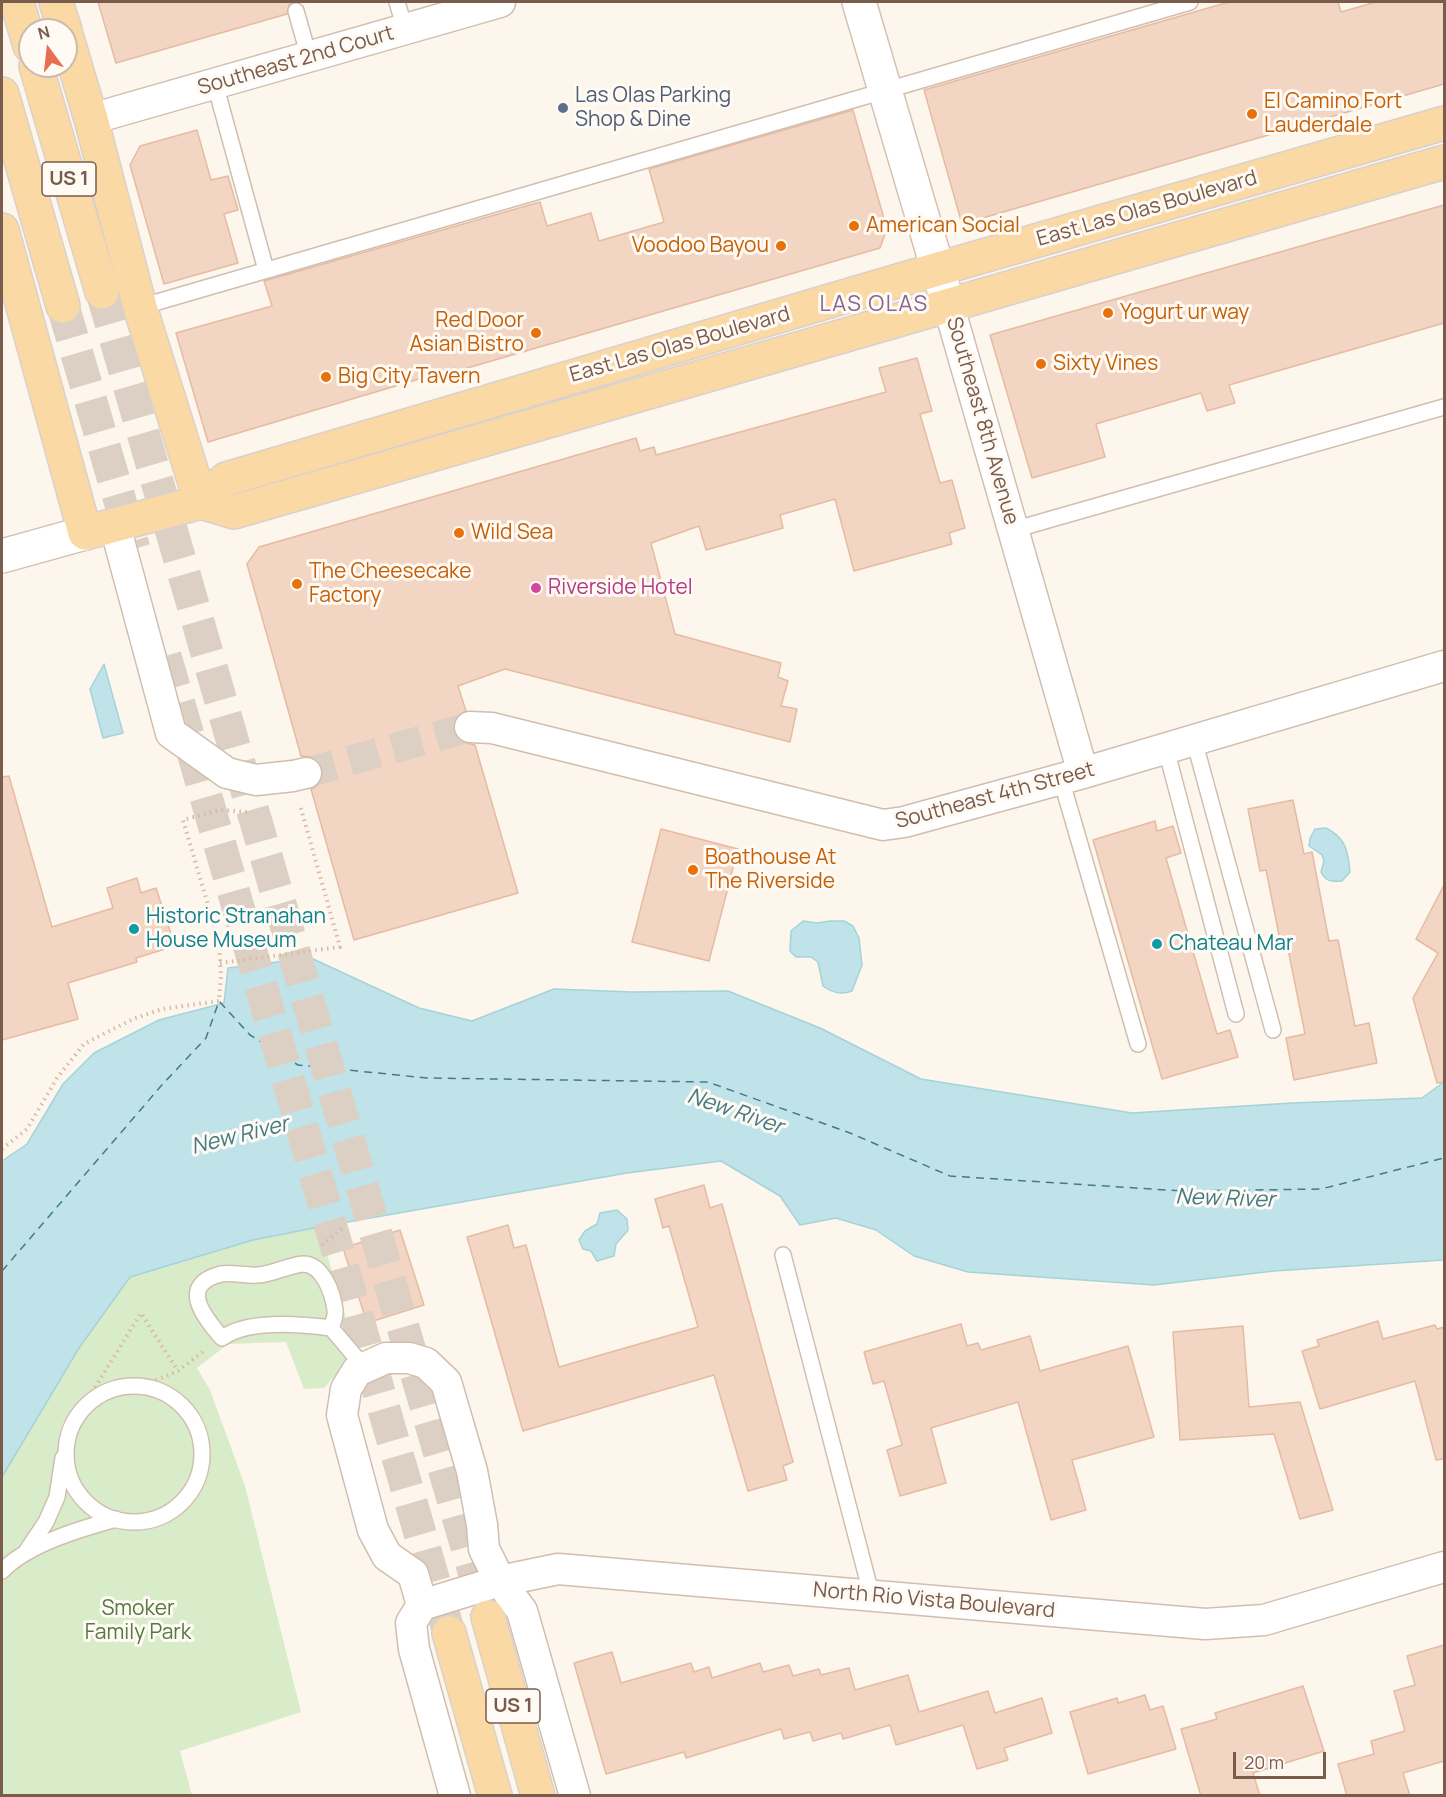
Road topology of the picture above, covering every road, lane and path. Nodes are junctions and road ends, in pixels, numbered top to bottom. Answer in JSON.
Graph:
{"nodes":[{"id":1,"x":17,"y":2,"type":"edge"},
{"id":2,"x":56,"y":2,"type":"edge"},
{"id":3,"x":500,"y":2,"type":"edge"},
{"id":4,"x":859,"y":2,"type":"edge"},
{"id":5,"x":1190,"y":2,"type":"edge"},
{"id":6,"x":296,"y":11,"type":"dead end"},
{"id":7,"x":401,"y":15,"type":"edge"},
{"id":8,"x":22,"y":18,"type":"edge"},
{"id":9,"x":61,"y":18,"type":"edge"},
{"id":10,"x":309,"y":57,"type":"junction"},
{"id":11,"x":78,"y":75,"type":"edge"},
{"id":12,"x":40,"y":78,"type":"edge"},
{"id":13,"x":215,"y":84,"type":"junction"},
{"id":14,"x":886,"y":90,"type":"junction"},
{"id":15,"x":2,"y":94,"type":"edge"},
{"id":16,"x":91,"y":119,"type":"junction"},
{"id":17,"x":1444,"y":123,"type":"edge"},
{"id":18,"x":1444,"y":162,"type":"edge"},
{"id":19,"x":2,"y":230,"type":"edge"},
{"id":20,"x":938,"y":269,"type":"junction"},
{"id":21,"x":266,"y":270,"type":"junction"},
{"id":22,"x":102,"y":292,"type":"tunnel mouth"},
{"id":23,"x":63,"y":306,"type":"tunnel mouth"},
{"id":24,"x":140,"y":307,"type":"junction"},
{"id":25,"x":949,"y":307,"type":"junction"},
{"id":26,"x":1444,"y":407,"type":"edge"},
{"id":27,"x":201,"y":502,"type":"junction"},
{"id":28,"x":100,"y":530,"type":"junction"},
{"id":29,"x":1013,"y":530,"type":"junction"},
{"id":30,"x":2,"y":556,"type":"edge"},
{"id":31,"x":1444,"y":666,"type":"edge"},
{"id":32,"x":470,"y":727,"type":"tunnel mouth"},
{"id":33,"x":1194,"y":740,"type":"junction"},
{"id":34,"x":1166,"y":748,"type":"junction"},
{"id":35,"x":1072,"y":776,"type":"junction"},
{"id":36,"x":302,"y":786,"type":"joint"},
{"id":37,"x":251,"y":812,"type":"dead end"},
{"id":38,"x":219,"y":963,"type":"junction"},
{"id":39,"x":1236,"y":1014,"type":"dead end"},
{"id":40,"x":1274,"y":1030,"type":"dead end"},
{"id":41,"x":1138,"y":1044,"type":"dead end"},
{"id":42,"x":2,"y":1149,"type":"edge"},
{"id":43,"x":783,"y":1255,"type":"dead end"},
{"id":44,"x":331,"y":1328,"type":"junction"},
{"id":45,"x":222,"y":1338,"type":"junction"},
{"id":46,"x":365,"y":1368,"type":"junction"},
{"id":47,"x":178,"y":1371,"type":"junction"},
{"id":48,"x":139,"y":1387,"type":"junction"},
{"id":49,"x":76,"y":1418,"type":"junction"},
{"id":50,"x":64,"y":1449,"type":"junction"},
{"id":51,"x":116,"y":1519,"type":"junction"},
{"id":52,"x":24,"y":1555,"type":"junction"},
{"id":53,"x":1444,"y":1567,"type":"edge"},
{"id":54,"x":2,"y":1571,"type":"edge"},
{"id":55,"x":500,"y":1581,"type":"junction"},
{"id":56,"x":872,"y":1597,"type":"junction"},
{"id":57,"x":422,"y":1605,"type":"junction"},
{"id":58,"x":488,"y":1617,"type":"tunnel mouth"},
{"id":59,"x":449,"y":1633,"type":"tunnel mouth"},
{"id":60,"x":455,"y":1796,"type":"edge"},
{"id":61,"x":495,"y":1796,"type":"edge"},
{"id":62,"x":538,"y":1796,"type":"edge"},
{"id":63,"x":575,"y":1796,"type":"edge"}],
"edges":[{"from":1,"to":8,"type":"main road"},
{"from":2,"to":9,"type":"main road"},
{"from":3,"to":7,"type":"street","name":"Southeast 2nd Court"},
{"from":4,"to":14,"type":"main road","name":"Southeast 8th Avenue"},
{"from":5,"to":14,"type":"lane"},
{"from":6,"to":10,"type":"lane"},
{"from":7,"to":10,"type":"street","name":"Southeast 2nd Court"},
{"from":10,"to":13,"type":"street","name":"Southeast 2nd Court"},
{"from":11,"to":16,"type":"main road"},
{"from":12,"to":22,"type":"main road","number":"US 1"},
{"from":13,"to":16,"type":"street","name":"Southeast 2nd Court"},
{"from":13,"to":21,"type":"lane"},
{"from":14,"to":20,"type":"main road","name":"Southeast 8th Avenue"},
{"from":14,"to":21,"type":"lane"},
{"from":15,"to":23,"type":"main road","number":"US 1"},
{"from":16,"to":24,"type":"main road"},
{"from":17,"to":20,"type":"main road","name":"East Las Olas Boulevard"},
{"from":18,"to":25,"type":"main road","name":"East Las Olas Boulevard"},
{"from":19,"to":28,"type":"main road"},
{"from":20,"to":25,"type":"main road","name":"Southeast 8th Avenue"},
{"from":20,"to":27,"type":"main road","name":"East Las Olas Boulevard"},
{"from":21,"to":24,"type":"lane"},
{"from":24,"to":27,"type":"main road"},
{"from":25,"to":27,"type":"main road","name":"East Las Olas Boulevard"},
{"from":25,"to":29,"type":"street","name":"Southeast 8th Avenue"},
{"from":26,"to":29,"type":"lane"},
{"from":27,"to":28,"type":"main road","name":"East Las Olas Boulevard"},
{"from":28,"to":30,"type":"main road","name":"East Las Olas Boulevard"},
{"from":28,"to":36,"type":"street"},
{"from":29,"to":35,"type":"street","name":"Southeast 8th Avenue"},
{"from":31,"to":33,"type":"street","name":"Southeast 4th Street"},
{"from":32,"to":35,"type":"street","name":"Southeast 4th Street"},
{"from":33,"to":34,"type":"street","name":"Southeast 4th Street"},
{"from":33,"to":40,"type":"lane"},
{"from":34,"to":35,"type":"street","name":"Southeast 4th Street"},
{"from":34,"to":39,"type":"lane"},
{"from":35,"to":41,"type":"lane"},
{"from":36,"to":38,"type":"path"},
{"from":37,"to":38,"type":"path"},
{"from":38,"to":42,"type":"path"},
{"from":43,"to":56,"type":"lane"},
{"from":44,"to":45,"type":"lane"},
{"from":44,"to":45,"type":"lane"},
{"from":44,"to":46,"type":"lane"},
{"from":45,"to":47,"type":"path"},
{"from":46,"to":55,"type":"street"},
{"from":46,"to":57,"type":"street"},
{"from":47,"to":48,"type":"path"},
{"from":47,"to":49,"type":"path"},
{"from":48,"to":49,"type":"lane"},
{"from":48,"to":51,"type":"lane"},
{"from":49,"to":50,"type":"lane"},
{"from":50,"to":51,"type":"lane"},
{"from":50,"to":52,"type":"lane"},
{"from":51,"to":52,"type":"lane"},
{"from":52,"to":54,"type":"lane"},
{"from":53,"to":56,"type":"street","name":"North Rio Vista Boulevard"},
{"from":55,"to":56,"type":"street","name":"North Rio Vista Boulevard"},
{"from":55,"to":57,"type":"street","name":"North Rio Vista Boulevard"},
{"from":55,"to":63,"type":"street"},
{"from":57,"to":60,"type":"street"},
{"from":58,"to":62,"type":"main road","number":"US 1"},
{"from":59,"to":61,"type":"main road","number":"US 1"}]}
